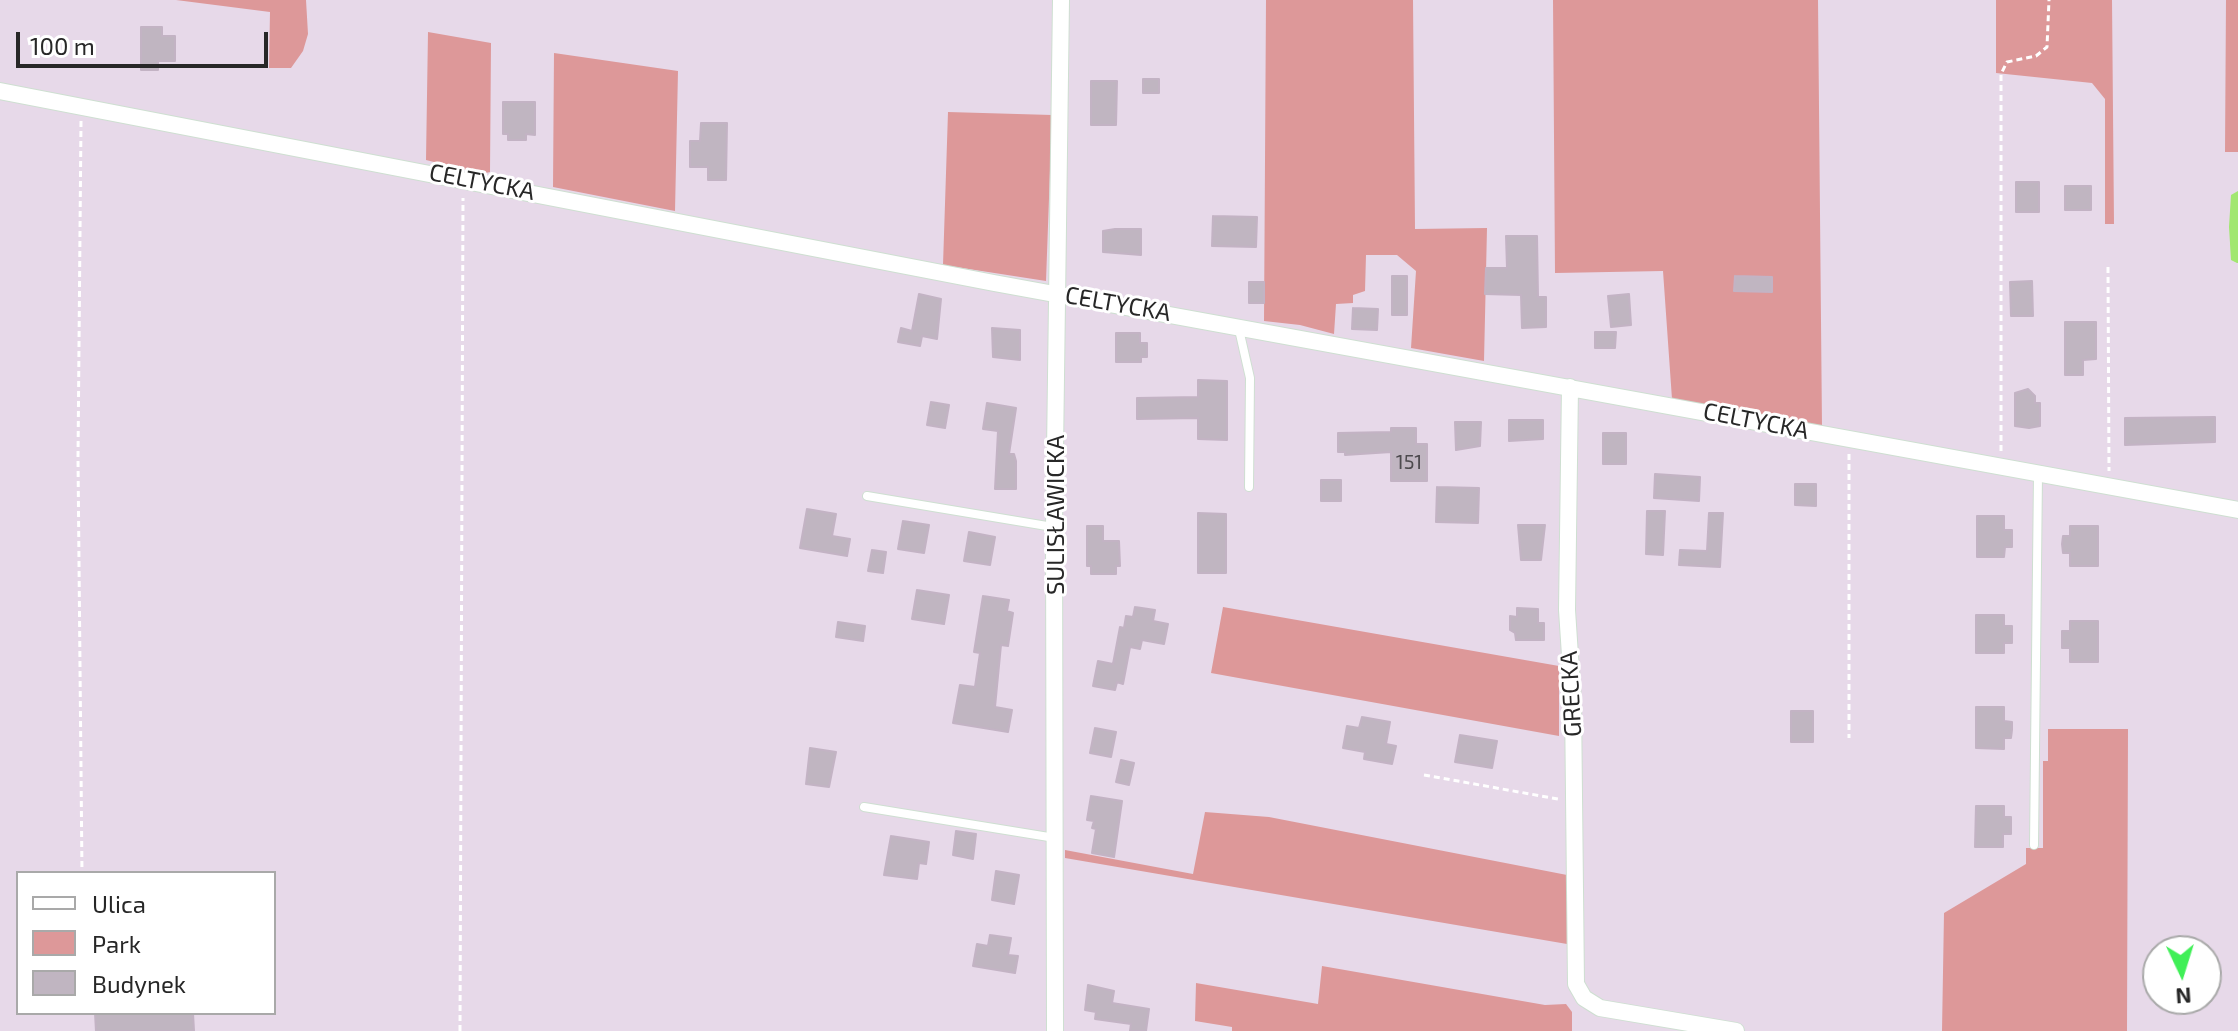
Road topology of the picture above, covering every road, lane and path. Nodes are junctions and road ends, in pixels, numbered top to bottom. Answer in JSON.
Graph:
{"nodes":[{"id":1,"x":1061,"y":0,"type":"edge"},
{"id":2,"x":2049,"y":0,"type":"edge"},
{"id":3,"x":0,"y":91,"type":"edge"},
{"id":4,"x":82,"y":105,"type":"junction"},
{"id":5,"x":463,"y":178,"type":"junction"},
{"id":6,"x":2108,"y":267,"type":"dead end"},
{"id":7,"x":1056,"y":292,"type":"junction"},
{"id":8,"x":1238,"y":325,"type":"junction"},
{"id":9,"x":1570,"y":387,"type":"junction"},
{"id":10,"x":1849,"y":439,"type":"junction"},
{"id":11,"x":2001,"y":467,"type":"junction"},
{"id":12,"x":2038,"y":474,"type":"junction"},
{"id":13,"x":1249,"y":487,"type":"dead end"},
{"id":14,"x":2108,"y":487,"type":"junction"},
{"id":15,"x":867,"y":496,"type":"dead end"},
{"id":16,"x":2238,"y":510,"type":"edge"},
{"id":17,"x":1054,"y":527,"type":"junction"},
{"id":18,"x":1849,"y":738,"type":"dead end"},
{"id":19,"x":1424,"y":775,"type":"dead end"},
{"id":20,"x":1574,"y":800,"type":"junction"},
{"id":21,"x":864,"y":807,"type":"dead end"},
{"id":22,"x":1055,"y":838,"type":"junction"},
{"id":23,"x":2034,"y":845,"type":"dead end"},
{"id":24,"x":82,"y":871,"type":"edge"},
{"id":25,"x":460,"y":1031,"type":"edge"},
{"id":26,"x":1055,"y":1031,"type":"edge"},
{"id":27,"x":1736,"y":1031,"type":"edge"}],
"edges":[{"from":1,"to":7,"type":"street","name":"SULISŁAWICKA"},
{"from":2,"to":11,"type":"path"},
{"from":3,"to":4,"type":"street","name":"CELTYCKA"},
{"from":4,"to":5,"type":"street","name":"CELTYCKA"},
{"from":4,"to":24,"type":"path"},
{"from":5,"to":7,"type":"street","name":"CELTYCKA"},
{"from":5,"to":25,"type":"path"},
{"from":6,"to":14,"type":"path"},
{"from":7,"to":8,"type":"street","name":"CELTYCKA"},
{"from":7,"to":17,"type":"street","name":"SULISŁAWICKA"},
{"from":8,"to":9,"type":"street","name":"CELTYCKA"},
{"from":8,"to":13,"type":"lane"},
{"from":9,"to":10,"type":"street","name":"CELTYCKA"},
{"from":9,"to":20,"type":"street","name":"GRECKA"},
{"from":10,"to":11,"type":"street","name":"CELTYCKA"},
{"from":10,"to":18,"type":"path"},
{"from":11,"to":12,"type":"street","name":"CELTYCKA"},
{"from":12,"to":14,"type":"street","name":"CELTYCKA"},
{"from":12,"to":23,"type":"lane"},
{"from":14,"to":16,"type":"street","name":"CELTYCKA"},
{"from":15,"to":17,"type":"lane"},
{"from":17,"to":22,"type":"street","name":"SULISŁAWICKA"},
{"from":19,"to":20,"type":"path"},
{"from":20,"to":27,"type":"street","name":"GRECKA"},
{"from":21,"to":22,"type":"lane"},
{"from":22,"to":26,"type":"street","name":"SULISŁAWICKA"}]}
